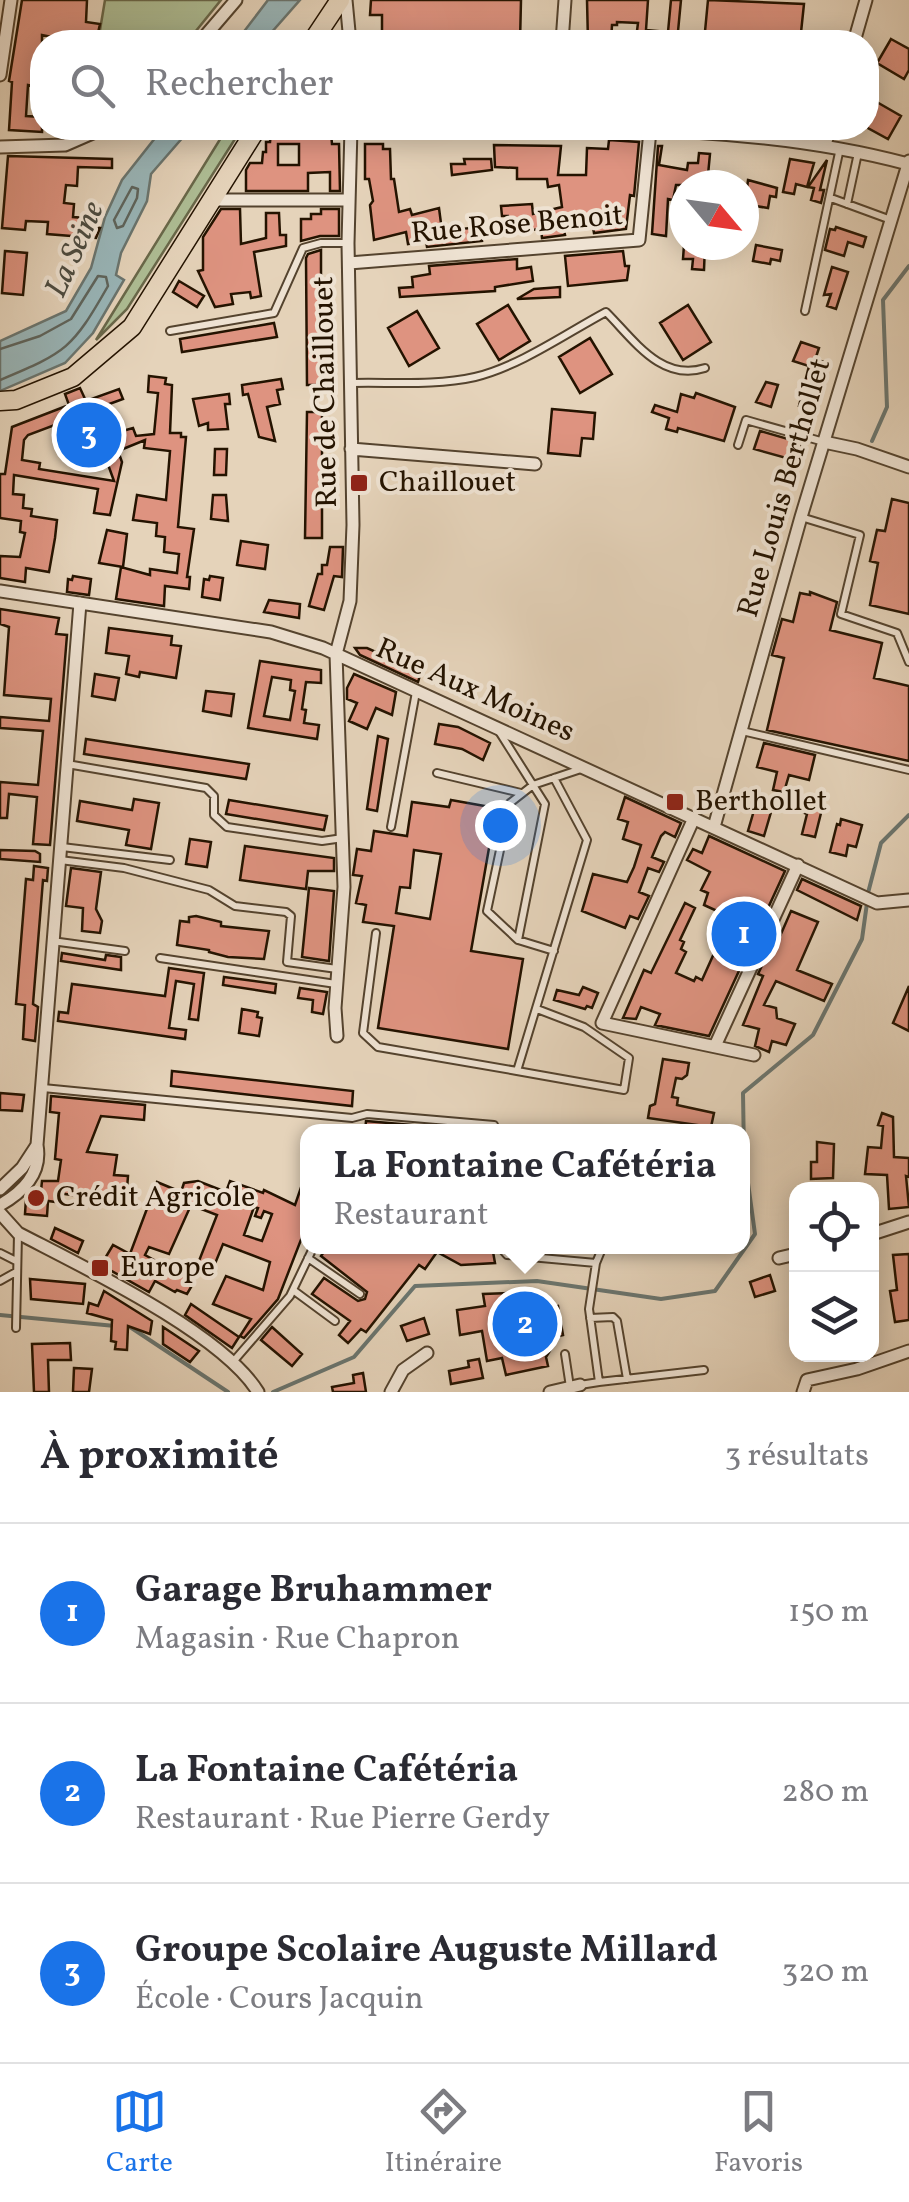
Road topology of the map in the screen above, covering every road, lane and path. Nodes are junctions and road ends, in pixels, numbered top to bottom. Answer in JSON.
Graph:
{"nodes":[{"id":1,"x":11,"y":0,"type":"edge"},
{"id":2,"x":236,"y":0,"type":"edge"},
{"id":3,"x":325,"y":0,"type":"edge"},
{"id":4,"x":343,"y":0,"type":"edge"},
{"id":5,"x":565,"y":0,"type":"edge"},
{"id":6,"x":866,"y":0,"type":"edge"},
{"id":7,"x":210,"y":30,"type":"edge"},
{"id":8,"x":314,"y":30,"type":"edge"},
{"id":9,"x":319,"y":30,"type":"edge"},
{"id":10,"x":348,"y":30,"type":"edge"},
{"id":11,"x":563,"y":30,"type":"edge"},
{"id":12,"x":857,"y":30,"type":"edge"},
{"id":13,"x":3,"y":37,"type":"edge"},
{"id":14,"x":0,"y":75,"type":"edge"},
{"id":15,"x":76,"y":140,"type":"edge"},
{"id":16,"x":250,"y":140,"type":"edge"},
{"id":17,"x":351,"y":140,"type":"edge"},
{"id":18,"x":649,"y":140,"type":"edge"},
{"id":19,"x":760,"y":140,"type":"edge"},
{"id":20,"x":827,"y":140,"type":"edge"},
{"id":21,"x":826,"y":146,"type":"junction"},
{"id":22,"x":0,"y":147,"type":"edge"},
{"id":23,"x":840,"y":147,"type":"junction"},
{"id":24,"x":858,"y":152,"type":"junction"},
{"id":25,"x":909,"y":162,"type":"edge"},
{"id":26,"x":904,"y":196,"type":"edge"},
{"id":27,"x":831,"y":198,"type":"junction"},
{"id":28,"x":212,"y":200,"type":"junction"},
{"id":29,"x":349,"y":200,"type":"junction"},
{"id":30,"x":847,"y":204,"type":"junction"},
{"id":31,"x":891,"y":220,"type":"junction"},
{"id":32,"x":348,"y":243,"type":"junction"},
{"id":33,"x":349,"y":263,"type":"junction"},
{"id":34,"x":805,"y":310,"type":"dead end"},
{"id":35,"x":170,"y":332,"type":"dead end"},
{"id":36,"x":705,"y":368,"type":"dead end"},
{"id":37,"x":350,"y":383,"type":"junction"},
{"id":38,"x":8,"y":401,"type":"edge"},
{"id":39,"x":0,"y":414,"type":"edge"},
{"id":40,"x":824,"y":442,"type":"junction"},
{"id":41,"x":738,"y":444,"type":"dead end"},
{"id":42,"x":351,"y":449,"type":"junction"},
{"id":43,"x":535,"y":464,"type":"dead end"},
{"id":44,"x":909,"y":467,"type":"edge"},
{"id":45,"x":797,"y":516,"type":"junction"},
{"id":46,"x":0,"y":591,"type":"edge"},
{"id":47,"x":80,"y":603,"type":"junction"},
{"id":48,"x":336,"y":654,"type":"junction"},
{"id":49,"x":909,"y":662,"type":"edge"},
{"id":50,"x":416,"y":692,"type":"junction"},
{"id":51,"x":496,"y":728,"type":"junction"},
{"id":52,"x":741,"y":730,"type":"junction"},
{"id":53,"x":65,"y":764,"type":"junction"},
{"id":54,"x":585,"y":768,"type":"junction"},
{"id":55,"x":909,"y":770,"type":"edge"},
{"id":56,"x":437,"y":773,"type":"dead end"},
{"id":57,"x":554,"y":778,"type":"junction"},
{"id":58,"x":533,"y":785,"type":"junction"},
{"id":59,"x":523,"y":793,"type":"junction"},
{"id":60,"x":694,"y":818,"type":"junction"},
{"id":61,"x":391,"y":827,"type":"dead end"},
{"id":62,"x":714,"y":827,"type":"junction"},
{"id":63,"x":343,"y":838,"type":"junction"},
{"id":64,"x":59,"y":846,"type":"junction"},
{"id":65,"x":58,"y":860,"type":"junction"},
{"id":66,"x":170,"y":860,"type":"dead end"},
{"id":67,"x":798,"y":865,"type":"junction"},
{"id":68,"x":909,"y":900,"type":"edge"},
{"id":69,"x":376,"y":933,"type":"dead end"},
{"id":70,"x":518,"y":940,"type":"junction"},
{"id":71,"x":52,"y":941,"type":"junction"},
{"id":72,"x":125,"y":951,"type":"dead end"},
{"id":73,"x":554,"y":951,"type":"junction"},
{"id":74,"x":160,"y":958,"type":"dead end"},
{"id":75,"x":338,"y":969,"type":"junction"},
{"id":76,"x":337,"y":984,"type":"junction"},
{"id":77,"x":536,"y":1008,"type":"junction"},
{"id":78,"x":337,"y":1036,"type":"dead end"},
{"id":79,"x":715,"y":1046,"type":"junction"},
{"id":80,"x":754,"y":1055,"type":"dead end"},
{"id":81,"x":517,"y":1070,"type":"junction"},
{"id":82,"x":42,"y":1088,"type":"junction"},
{"id":83,"x":482,"y":1124,"type":"edge"},
{"id":84,"x":37,"y":1145,"type":"junction"},
{"id":85,"x":0,"y":1189,"type":"edge"},
{"id":86,"x":0,"y":1205,"type":"edge"},
{"id":87,"x":0,"y":1214,"type":"edge"},
{"id":88,"x":909,"y":1222,"type":"edge"},
{"id":89,"x":879,"y":1232,"type":"edge"},
{"id":90,"x":18,"y":1233,"type":"junction"},
{"id":91,"x":0,"y":1253,"type":"edge"},
{"id":92,"x":310,"y":1254,"type":"edge"},
{"id":93,"x":505,"y":1254,"type":"edge"},
{"id":94,"x":600,"y":1254,"type":"edge"},
{"id":95,"x":789,"y":1256,"type":"edge"},
{"id":96,"x":308,"y":1258,"type":"junction"},
{"id":97,"x":778,"y":1258,"type":"dead end"},
{"id":98,"x":16,"y":1261,"type":"junction"},
{"id":99,"x":596,"y":1262,"type":"junction"},
{"id":100,"x":16,"y":1272,"type":"junction"},
{"id":101,"x":0,"y":1281,"type":"edge"},
{"id":102,"x":293,"y":1290,"type":"junction"},
{"id":103,"x":360,"y":1294,"type":"dead end"},
{"id":104,"x":590,"y":1318,"type":"junction"},
{"id":105,"x":334,"y":1321,"type":"dead end"},
{"id":106,"x":16,"y":1328,"type":"dead end"},
{"id":107,"x":909,"y":1351,"type":"edge"},
{"id":108,"x":427,"y":1353,"type":"dead end"},
{"id":109,"x":565,"y":1354,"type":"dead end"},
{"id":110,"x":232,"y":1364,"type":"junction"},
{"id":111,"x":704,"y":1370,"type":"dead end"},
{"id":112,"x":627,"y":1379,"type":"junction"},
{"id":113,"x":599,"y":1382,"type":"junction"},
{"id":114,"x":575,"y":1386,"type":"junction"},
{"id":115,"x":256,"y":1389,"type":"edge"},
{"id":116,"x":392,"y":1392,"type":"edge"},
{"id":117,"x":550,"y":1392,"type":"edge"},
{"id":118,"x":803,"y":1392,"type":"edge"}],
"edges":[{"from":1,"to":13,"type":"street"},
{"from":2,"to":7,"type":"street"},
{"from":3,"to":8,"type":"main road"},
{"from":4,"to":9,"type":"main road"},
{"from":4,"to":10,"type":"street"},
{"from":5,"to":11,"type":"street"},
{"from":6,"to":12,"type":"street"},
{"from":13,"to":14,"type":"street"},
{"from":15,"to":22,"type":"street"},
{"from":16,"to":28,"type":"main road"},
{"from":17,"to":29,"type":"street","name":"Rue de Chaillouet"},
{"from":18,"to":33,"type":"street","name":"Rue Rose Benoit"},
{"from":19,"to":21,"type":"street"},
{"from":20,"to":21,"type":"street"},
{"from":21,"to":23,"type":"street"},
{"from":23,"to":24,"type":"street"},
{"from":23,"to":27,"type":"lane"},
{"from":24,"to":25,"type":"street"},
{"from":24,"to":30,"type":"lane"},
{"from":25,"to":26,"type":"street","name":"Rue Louis Berthollet"},
{"from":26,"to":31,"type":"street","name":"Rue Louis Berthollet"},
{"from":27,"to":30,"type":"lane"},
{"from":27,"to":34,"type":"lane"},
{"from":28,"to":29,"type":"street"},
{"from":28,"to":38,"type":"main road"},
{"from":29,"to":32,"type":"street","name":"Rue de Chaillouet"},
{"from":30,"to":31,"type":"lane"},
{"from":31,"to":40,"type":"street","name":"Rue Louis Berthollet"},
{"from":32,"to":33,"type":"street","name":"Rue de Chaillouet"},
{"from":32,"to":35,"type":"lane"},
{"from":33,"to":37,"type":"street","name":"Rue de Chaillouet"},
{"from":36,"to":37,"type":"lane"},
{"from":37,"to":42,"type":"street","name":"Rue de Chaillouet"},
{"from":38,"to":39,"type":"main road"},
{"from":40,"to":41,"type":"lane"},
{"from":40,"to":44,"type":"street"},
{"from":40,"to":45,"type":"street","name":"Rue Louis Berthollet"},
{"from":42,"to":43,"type":"street"},
{"from":42,"to":48,"type":"street","name":"Rue de Chaillouet"},
{"from":45,"to":49,"type":"lane"},
{"from":45,"to":52,"type":"street","name":"Rue Louis Berthollet"},
{"from":46,"to":47,"type":"street","name":"Rue Aux Moines"},
{"from":47,"to":48,"type":"street","name":"Rue Aux Moines"},
{"from":47,"to":53,"type":"street"},
{"from":48,"to":50,"type":"street","name":"Rue Aux Moines"},
{"from":48,"to":63,"type":"street","name":"Rue de Chaillouet"},
{"from":50,"to":51,"type":"street","name":"Rue Aux Moines"},
{"from":50,"to":61,"type":"lane"},
{"from":51,"to":54,"type":"street","name":"Rue Aux Moines"},
{"from":51,"to":58,"type":"lane"},
{"from":52,"to":55,"type":"lane"},
{"from":52,"to":62,"type":"street","name":"Rue Louis Berthollet"},
{"from":53,"to":63,"type":"lane"},
{"from":53,"to":64,"type":"street"},
{"from":54,"to":57,"type":"lane"},
{"from":54,"to":60,"type":"street","name":"Rue Aux Moines"},
{"from":56,"to":59,"type":"lane"},
{"from":57,"to":58,"type":"lane"},
{"from":57,"to":73,"type":"lane"},
{"from":58,"to":59,"type":"lane"},
{"from":58,"to":70,"type":"lane"},
{"from":59,"to":70,"type":"lane"},
{"from":60,"to":62,"type":"street","name":"Rue Aux Moines"},
{"from":60,"to":79,"type":"street"},
{"from":62,"to":67,"type":"street","name":"Rue Aux Moines"},
{"from":63,"to":75,"type":"street","name":"Rue de Chaillouet"},
{"from":64,"to":65,"type":"street"},
{"from":64,"to":66,"type":"lane"},
{"from":65,"to":71,"type":"street"},
{"from":65,"to":75,"type":"lane"},
{"from":67,"to":68,"type":"street","name":"Rue Aux Moines"},
{"from":67,"to":79,"type":"street"},
{"from":69,"to":81,"type":"lane"},
{"from":70,"to":73,"type":"lane"},
{"from":71,"to":72,"type":"lane"},
{"from":71,"to":82,"type":"street"},
{"from":73,"to":77,"type":"lane"},
{"from":74,"to":76,"type":"lane"},
{"from":75,"to":76,"type":"street","name":"Rue de Chaillouet"},
{"from":76,"to":78,"type":"street","name":"Rue de Chaillouet"},
{"from":77,"to":81,"type":"lane"},
{"from":77,"to":81,"type":"lane"},
{"from":79,"to":80,"type":"street"},
{"from":82,"to":83,"type":"lane"},
{"from":82,"to":84,"type":"street"},
{"from":84,"to":85,"type":"street"},
{"from":84,"to":86,"type":"street"},
{"from":87,"to":90,"type":"street"},
{"from":88,"to":89,"type":"street"},
{"from":90,"to":98,"type":"lane"},
{"from":90,"to":110,"type":"street"},
{"from":91,"to":98,"type":"lane"},
{"from":92,"to":96,"type":"lane"},
{"from":93,"to":99,"type":"lane"},
{"from":94,"to":99,"type":"lane"},
{"from":95,"to":97,"type":"street"},
{"from":96,"to":102,"type":"lane"},
{"from":96,"to":103,"type":"lane"},
{"from":98,"to":100,"type":"lane"},
{"from":99,"to":104,"type":"lane"},
{"from":100,"to":101,"type":"lane"},
{"from":100,"to":106,"type":"lane"},
{"from":102,"to":105,"type":"lane"},
{"from":102,"to":110,"type":"lane"},
{"from":104,"to":112,"type":"lane"},
{"from":104,"to":113,"type":"lane"},
{"from":107,"to":118,"type":"street"},
{"from":108,"to":116,"type":"street"},
{"from":109,"to":114,"type":"lane"},
{"from":110,"to":115,"type":"street"},
{"from":111,"to":112,"type":"lane"},
{"from":112,"to":113,"type":"lane"},
{"from":113,"to":114,"type":"lane"},
{"from":114,"to":117,"type":"street"}]}
